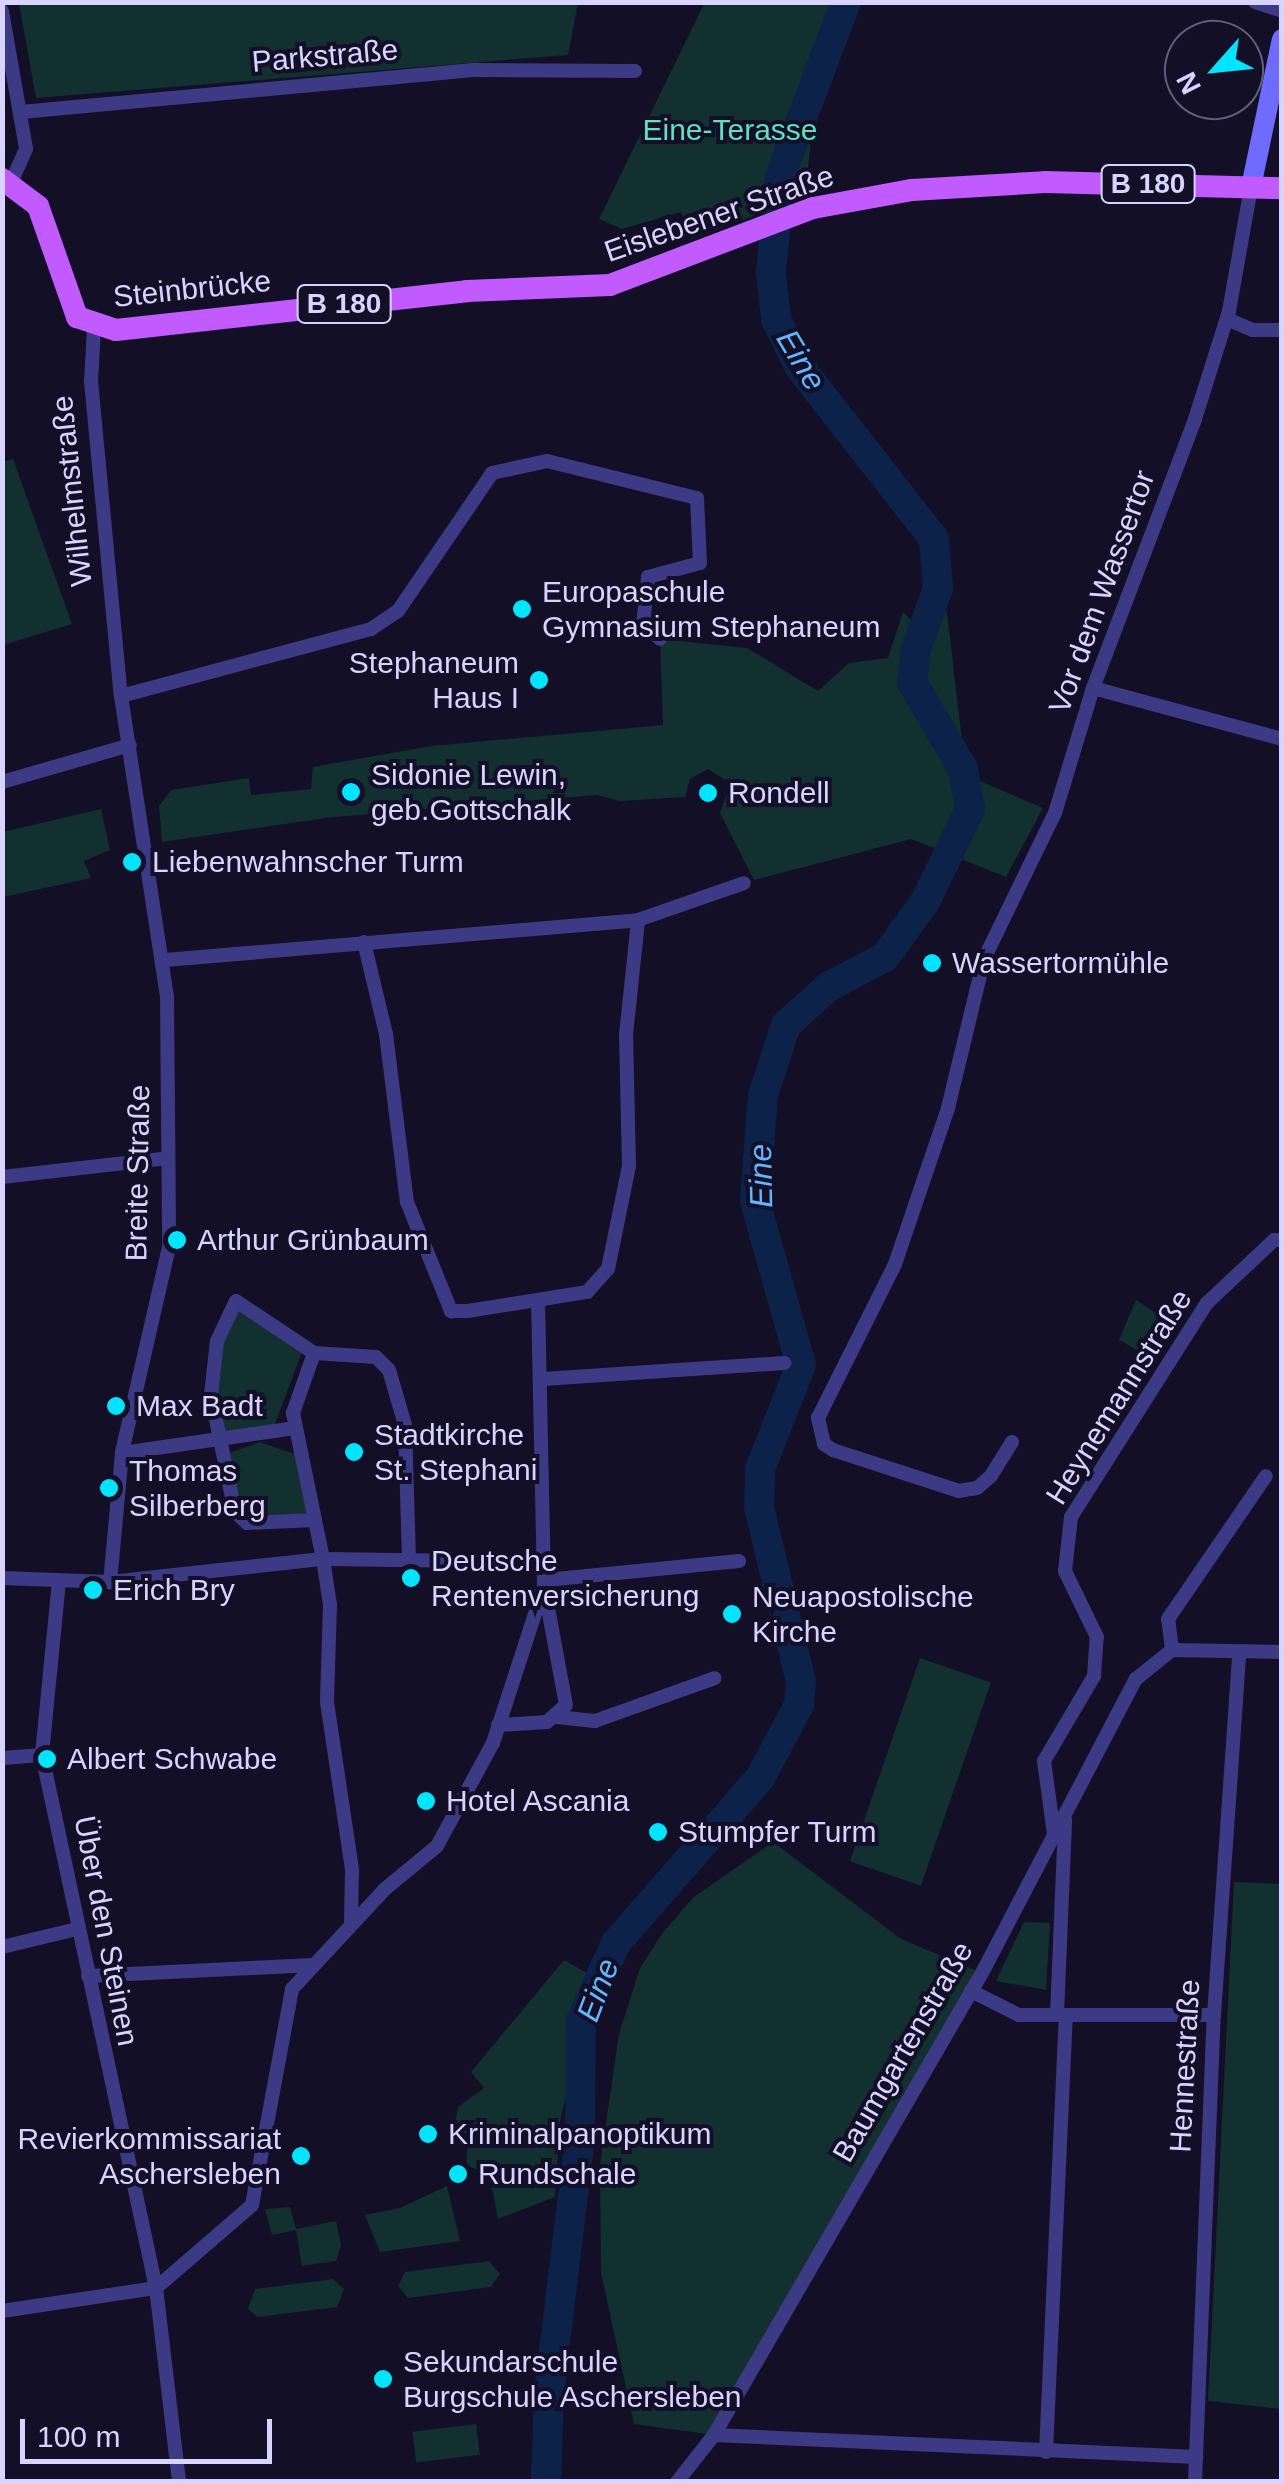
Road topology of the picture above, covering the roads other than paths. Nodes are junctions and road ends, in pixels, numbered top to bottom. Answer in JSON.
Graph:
{"nodes":[{"id":1,"x":1255,"y":2,"type":"edge"},
{"id":2,"x":2,"y":11,"type":"edge"},
{"id":3,"x":1282,"y":11,"type":"edge"},
{"id":4,"x":1282,"y":39,"type":"edge"},
{"id":5,"x":635,"y":71,"type":"dead end"},
{"id":6,"x":21,"y":112,"type":"junction"},
{"id":7,"x":7,"y":181,"type":"edge"},
{"id":8,"x":1252,"y":187,"type":"junction"},
{"id":9,"x":1282,"y":188,"type":"edge"},
{"id":10,"x":594,"y":287,"type":"joint"},
{"id":11,"x":1227,"y":318,"type":"junction"},
{"id":12,"x":94,"y":328,"type":"junction"},
{"id":13,"x":1282,"y":330,"type":"edge"},
{"id":14,"x":660,"y":639,"type":"dead end"},
{"id":15,"x":1094,"y":688,"type":"junction"},
{"id":16,"x":121,"y":696,"type":"junction"},
{"id":17,"x":1282,"y":739,"type":"edge"},
{"id":18,"x":130,"y":745,"type":"junction"},
{"id":19,"x":2,"y":782,"type":"edge"},
{"id":20,"x":145,"y":821,"type":"joint"},
{"id":21,"x":744,"y":883,"type":"dead end"},
{"id":22,"x":638,"y":920,"type":"junction"},
{"id":23,"x":364,"y":942,"type":"junction"},
{"id":24,"x":166,"y":960,"type":"junction"},
{"id":25,"x":168,"y":1158,"type":"junction"},
{"id":26,"x":2,"y":1176,"type":"edge"},
{"id":27,"x":1282,"y":1240,"type":"edge"},
{"id":28,"x":538,"y":1302,"type":"junction"},
{"id":29,"x":314,"y":1353,"type":"junction"},
{"id":30,"x":784,"y":1363,"type":"dead end"},
{"id":31,"x":542,"y":1379,"type":"junction"},
{"id":32,"x":296,"y":1428,"type":"junction"},
{"id":33,"x":1012,"y":1442,"type":"dead end"},
{"id":34,"x":218,"y":1444,"type":"junction"},
{"id":35,"x":122,"y":1453,"type":"junction"},
{"id":36,"x":1266,"y":1476,"type":"dead end"},
{"id":37,"x":315,"y":1520,"type":"junction"},
{"id":38,"x":323,"y":1559,"type":"junction"},
{"id":39,"x":409,"y":1560,"type":"junction"},
{"id":40,"x":739,"y":1561,"type":"dead end"},
{"id":41,"x":544,"y":1562,"type":"junction"},
{"id":42,"x":2,"y":1578,"type":"edge"},
{"id":43,"x":59,"y":1581,"type":"junction"},
{"id":44,"x":110,"y":1582,"type":"junction"},
{"id":45,"x":545,"y":1583,"type":"junction"},
{"id":46,"x":1172,"y":1650,"type":"junction"},
{"id":47,"x":1282,"y":1652,"type":"edge"},
{"id":48,"x":1240,"y":1653,"type":"junction"},
{"id":49,"x":715,"y":1678,"type":"dead end"},
{"id":50,"x":558,"y":1717,"type":"junction"},
{"id":51,"x":498,"y":1725,"type":"junction"},
{"id":52,"x":42,"y":1755,"type":"junction"},
{"id":53,"x":2,"y":1758,"type":"edge"},
{"id":54,"x":1065,"y":1818,"type":"junction"},
{"id":55,"x":1054,"y":1834,"type":"junction"},
{"id":56,"x":351,"y":1924,"type":"junction"},
{"id":57,"x":77,"y":1930,"type":"junction"},
{"id":58,"x":2,"y":1947,"type":"edge"},
{"id":59,"x":314,"y":1965,"type":"junction"},
{"id":60,"x":88,"y":1976,"type":"junction"},
{"id":61,"x":971,"y":1992,"type":"junction"},
{"id":62,"x":1061,"y":2015,"type":"junction"},
{"id":63,"x":1214,"y":2015,"type":"junction"},
{"id":64,"x":156,"y":2288,"type":"junction"},
{"id":65,"x":2,"y":2311,"type":"edge"},
{"id":66,"x":714,"y":2435,"type":"junction"},
{"id":67,"x":1046,"y":2452,"type":"junction"},
{"id":68,"x":1196,"y":2457,"type":"junction"},
{"id":69,"x":179,"y":2482,"type":"edge"},
{"id":70,"x":677,"y":2482,"type":"edge"},
{"id":71,"x":1195,"y":2482,"type":"edge"}],
"edges":[{"from":1,"to":3,"type":"street"},
{"from":2,"to":6,"type":"street"},
{"from":4,"to":8,"type":"main road"},
{"from":5,"to":6,"type":"street","name":"Parkstraße"},
{"from":6,"to":7,"type":"street"},
{"from":7,"to":12,"type":"main road"},
{"from":8,"to":9,"type":"main road","name":"Eislebener Straße","number":"B 180"},
{"from":8,"to":10,"type":"main road","name":"Eislebener Straße","number":"B 180"},
{"from":8,"to":11,"type":"street","name":"Vor dem Wassertor"},
{"from":10,"to":12,"type":"main road","name":"Steinbrücke","number":"B 180"},
{"from":11,"to":13,"type":"street"},
{"from":11,"to":15,"type":"street","name":"Vor dem Wassertor"},
{"from":12,"to":16,"type":"street","name":"Wilhelmstraße"},
{"from":14,"to":16,"type":"street"},
{"from":15,"to":17,"type":"street"},
{"from":15,"to":33,"type":"street","name":"Vor dem Wassertor"},
{"from":16,"to":18,"type":"street","name":"Wilhelmstraße"},
{"from":18,"to":19,"type":"street"},
{"from":18,"to":20,"type":"street","name":"Wilhelmstraße"},
{"from":20,"to":24,"type":"street","name":"Breite Straße"},
{"from":21,"to":22,"type":"street"},
{"from":22,"to":23,"type":"street"},
{"from":22,"to":28,"type":"street"},
{"from":23,"to":24,"type":"street"},
{"from":23,"to":28,"type":"street"},
{"from":24,"to":25,"type":"street","name":"Breite Straße"},
{"from":25,"to":26,"type":"street"},
{"from":25,"to":35,"type":"street","name":"Breite Straße"},
{"from":27,"to":55,"type":"street","name":"Heynemannstraße"},
{"from":28,"to":31,"type":"street"},
{"from":29,"to":32,"type":"street"},
{"from":29,"to":34,"type":"street"},
{"from":29,"to":39,"type":"street"},
{"from":30,"to":31,"type":"street"},
{"from":31,"to":41,"type":"street"},
{"from":32,"to":34,"type":"street"},
{"from":32,"to":37,"type":"street"},
{"from":34,"to":35,"type":"street"},
{"from":34,"to":37,"type":"street"},
{"from":35,"to":44,"type":"street","name":"Breite Straße"},
{"from":36,"to":46,"type":"street"},
{"from":37,"to":38,"type":"street"},
{"from":38,"to":39,"type":"street"},
{"from":38,"to":44,"type":"street"},
{"from":38,"to":56,"type":"street"},
{"from":39,"to":41,"type":"street"},
{"from":40,"to":45,"type":"street"},
{"from":41,"to":45,"type":"street"},
{"from":42,"to":43,"type":"street"},
{"from":43,"to":44,"type":"street"},
{"from":43,"to":52,"type":"street","name":"Über den Steinen"},
{"from":45,"to":50,"type":"street"},
{"from":45,"to":51,"type":"street"},
{"from":46,"to":48,"type":"street"},
{"from":46,"to":54,"type":"street","name":"Baumgartenstraße"},
{"from":47,"to":48,"type":"street"},
{"from":48,"to":63,"type":"street","name":"Hennestraße"},
{"from":49,"to":50,"type":"street"},
{"from":50,"to":51,"type":"street"},
{"from":51,"to":56,"type":"street"},
{"from":52,"to":53,"type":"street"},
{"from":52,"to":57,"type":"street","name":"Über den Steinen"},
{"from":54,"to":55,"type":"street","name":"Baumgartenstraße"},
{"from":54,"to":62,"type":"street"},
{"from":55,"to":61,"type":"street","name":"Baumgartenstraße"},
{"from":56,"to":59,"type":"street"},
{"from":57,"to":58,"type":"street"},
{"from":57,"to":60,"type":"street","name":"Über den Steinen"},
{"from":59,"to":60,"type":"street"},
{"from":59,"to":64,"type":"street"},
{"from":60,"to":64,"type":"street","name":"Über den Steinen"},
{"from":61,"to":62,"type":"street"},
{"from":61,"to":66,"type":"street","name":"Baumgartenstraße"},
{"from":62,"to":63,"type":"street"},
{"from":62,"to":67,"type":"street"},
{"from":63,"to":68,"type":"street","name":"Hennestraße"},
{"from":64,"to":65,"type":"street"},
{"from":64,"to":69,"type":"street","name":"Über den Steinen"},
{"from":66,"to":67,"type":"street"},
{"from":66,"to":70,"type":"street","name":"Baumgartenstraße"},
{"from":67,"to":68,"type":"street"},
{"from":68,"to":71,"type":"street","name":"Hennestraße"}]}
